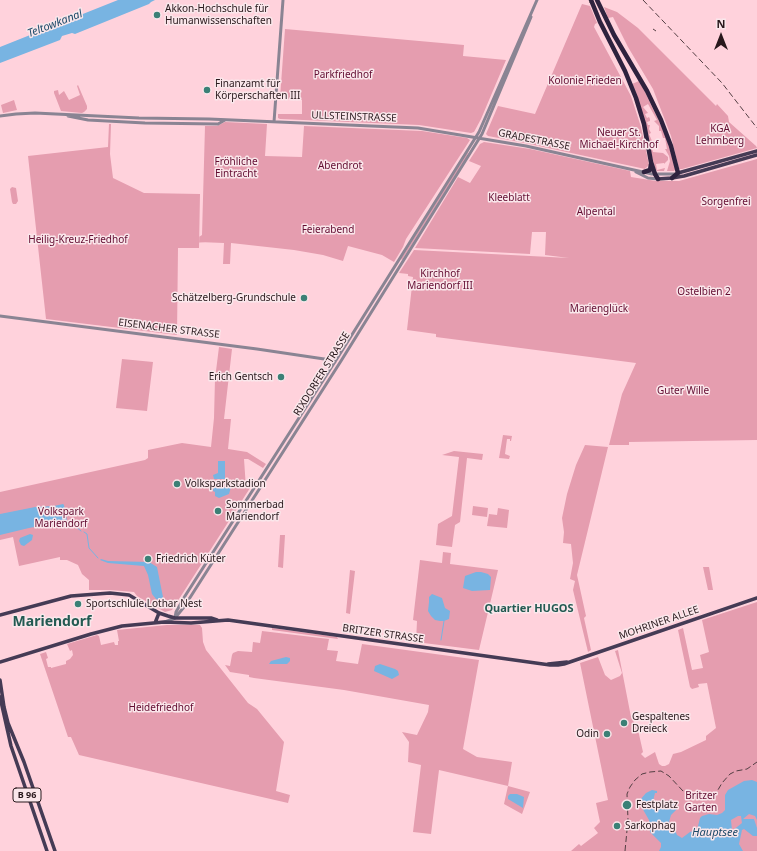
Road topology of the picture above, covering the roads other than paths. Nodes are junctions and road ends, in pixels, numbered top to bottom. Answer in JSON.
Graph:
{"nodes":[{"id":1,"x":283,"y":0,"type":"edge"},
{"id":2,"x":537,"y":0,"type":"edge"},
{"id":3,"x":591,"y":0,"type":"edge"},
{"id":4,"x":597,"y":0,"type":"edge"},
{"id":5,"x":64,"y":115,"type":"junction"},
{"id":6,"x":0,"y":116,"type":"edge"},
{"id":7,"x":88,"y":116,"type":"junction"},
{"id":8,"x":116,"y":117,"type":"junction"},
{"id":9,"x":198,"y":118,"type":"junction"},
{"id":10,"x":88,"y":120,"type":"junction"},
{"id":11,"x":227,"y":120,"type":"junction"},
{"id":12,"x":116,"y":122,"type":"junction"},
{"id":13,"x":274,"y":122,"type":"junction"},
{"id":14,"x":198,"y":123,"type":"junction"},
{"id":15,"x":478,"y":137,"type":"junction"},
{"id":16,"x":757,"y":151,"type":"edge"},
{"id":17,"x":757,"y":155,"type":"edge"},
{"id":18,"x":651,"y":162,"type":"junction"},
{"id":19,"x":633,"y":170,"type":"junction"},
{"id":20,"x":644,"y":172,"type":"junction"},
{"id":21,"x":678,"y":173,"type":"junction"},
{"id":22,"x":657,"y":176,"type":"junction"},
{"id":23,"x":672,"y":178,"type":"junction"},
{"id":24,"x":400,"y":262,"type":"junction"},
{"id":25,"x":0,"y":316,"type":"edge"},
{"id":26,"x":335,"y":362,"type":"junction"},
{"id":27,"x":331,"y":371,"type":"junction"},
{"id":28,"x":197,"y":577,"type":"junction"},
{"id":29,"x":201,"y":580,"type":"junction"},
{"id":30,"x":757,"y":598,"type":"edge"},
{"id":31,"x":159,"y":612,"type":"junction"},
{"id":32,"x":0,"y":614,"type":"edge"},
{"id":33,"x":175,"y":618,"type":"junction"},
{"id":34,"x":217,"y":620,"type":"junction"},
{"id":35,"x":164,"y":622,"type":"junction"},
{"id":36,"x":155,"y":623,"type":"junction"},
{"id":37,"x":182,"y":623,"type":"junction"},
{"id":38,"x":0,"y":662,"type":"edge"},
{"id":39,"x":567,"y":662,"type":"joint"},
{"id":40,"x":0,"y":680,"type":"edge"},
{"id":41,"x":0,"y":698,"type":"edge"},
{"id":42,"x":47,"y":851,"type":"edge"},
{"id":43,"x":55,"y":851,"type":"edge"}],
"edges":[{"from":1,"to":13,"type":"street"},
{"from":2,"to":15,"type":"street","name":"RIXDORFER STRASSE"},
{"from":3,"to":18,"type":"highway"},
{"from":4,"to":21,"type":"highway"},
{"from":5,"to":6,"type":"street","name":"ULLSTEINSTRASSE"},
{"from":5,"to":7,"type":"street","name":"ULLSTEINSTRASSE"},
{"from":5,"to":10,"type":"street","name":"ULLSTEINSTRASSE"},
{"from":7,"to":8,"type":"street","name":"ULLSTEINSTRASSE"},
{"from":7,"to":10,"type":"street"},
{"from":8,"to":9,"type":"street","name":"ULLSTEINSTRASSE"},
{"from":8,"to":12,"type":"street"},
{"from":9,"to":11,"type":"street","name":"ULLSTEINSTRASSE"},
{"from":9,"to":14,"type":"street"},
{"from":10,"to":12,"type":"street","name":"ULLSTEINSTRASSE"},
{"from":11,"to":13,"type":"street","name":"ULLSTEINSTRASSE"},
{"from":11,"to":14,"type":"street","name":"ULLSTEINSTRASSE"},
{"from":12,"to":14,"type":"street","name":"ULLSTEINSTRASSE"},
{"from":13,"to":15,"type":"street","name":"ULLSTEINSTRASSE"},
{"from":15,"to":19,"type":"street","name":"GRADESTRASSE"},
{"from":15,"to":24,"type":"street","name":"RIXDORFER STRASSE"},
{"from":16,"to":21,"type":"main road","name":"GRADESTRASSE"},
{"from":17,"to":23,"type":"main road","name":"GRADESTRASSE"},
{"from":18,"to":20,"type":"highway"},
{"from":18,"to":22,"type":"highway"},
{"from":19,"to":20,"type":"street","name":"GRADESTRASSE"},
{"from":19,"to":22,"type":"street","name":"GRADESTRASSE"},
{"from":20,"to":22,"type":"street","name":"GRADESTRASSE"},
{"from":21,"to":22,"type":"street","name":"GRADESTRASSE"},
{"from":21,"to":23,"type":"highway"},
{"from":22,"to":23,"type":"main road","name":"GRADESTRASSE"},
{"from":24,"to":26,"type":"street","name":"RIXDORFER STRASSE"},
{"from":24,"to":27,"type":"street","name":"RIXDORFER STRASSE"},
{"from":25,"to":26,"type":"street","name":"EISENACHER STRASSE"},
{"from":26,"to":27,"type":"street","name":"RIXDORFER STRASSE"},
{"from":27,"to":28,"type":"street","name":"RIXDORFER STRASSE"},
{"from":27,"to":29,"type":"street","name":"RIXDORFER STRASSE"},
{"from":28,"to":29,"type":"street"},
{"from":28,"to":33,"type":"street","name":"RIXDORFER STRASSE"},
{"from":29,"to":33,"type":"street","name":"RIXDORFER STRASSE"},
{"from":30,"to":39,"type":"main road","name":"MOHRINER ALLEE"},
{"from":31,"to":32,"type":"main road","name":"BRITZER STRASSE"},
{"from":31,"to":33,"type":"main road","name":"BRITZER STRASSE"},
{"from":31,"to":36,"type":"main road"},
{"from":33,"to":34,"type":"main road","name":"BRITZER STRASSE"},
{"from":33,"to":35,"type":"street"},
{"from":33,"to":37,"type":"street","name":"BRITZER STRASSE"},
{"from":34,"to":37,"type":"main road","name":"BRITZER STRASSE"},
{"from":34,"to":39,"type":"main road","name":"BRITZER STRASSE"},
{"from":35,"to":36,"type":"main road","name":"BRITZER STRASSE"},
{"from":35,"to":37,"type":"main road","name":"BRITZER STRASSE"},
{"from":36,"to":38,"type":"main road","name":"BRITZER STRASSE"},
{"from":40,"to":43,"type":"main road","number":"B 96"},
{"from":41,"to":42,"type":"main road","number":"B 96"}]}
